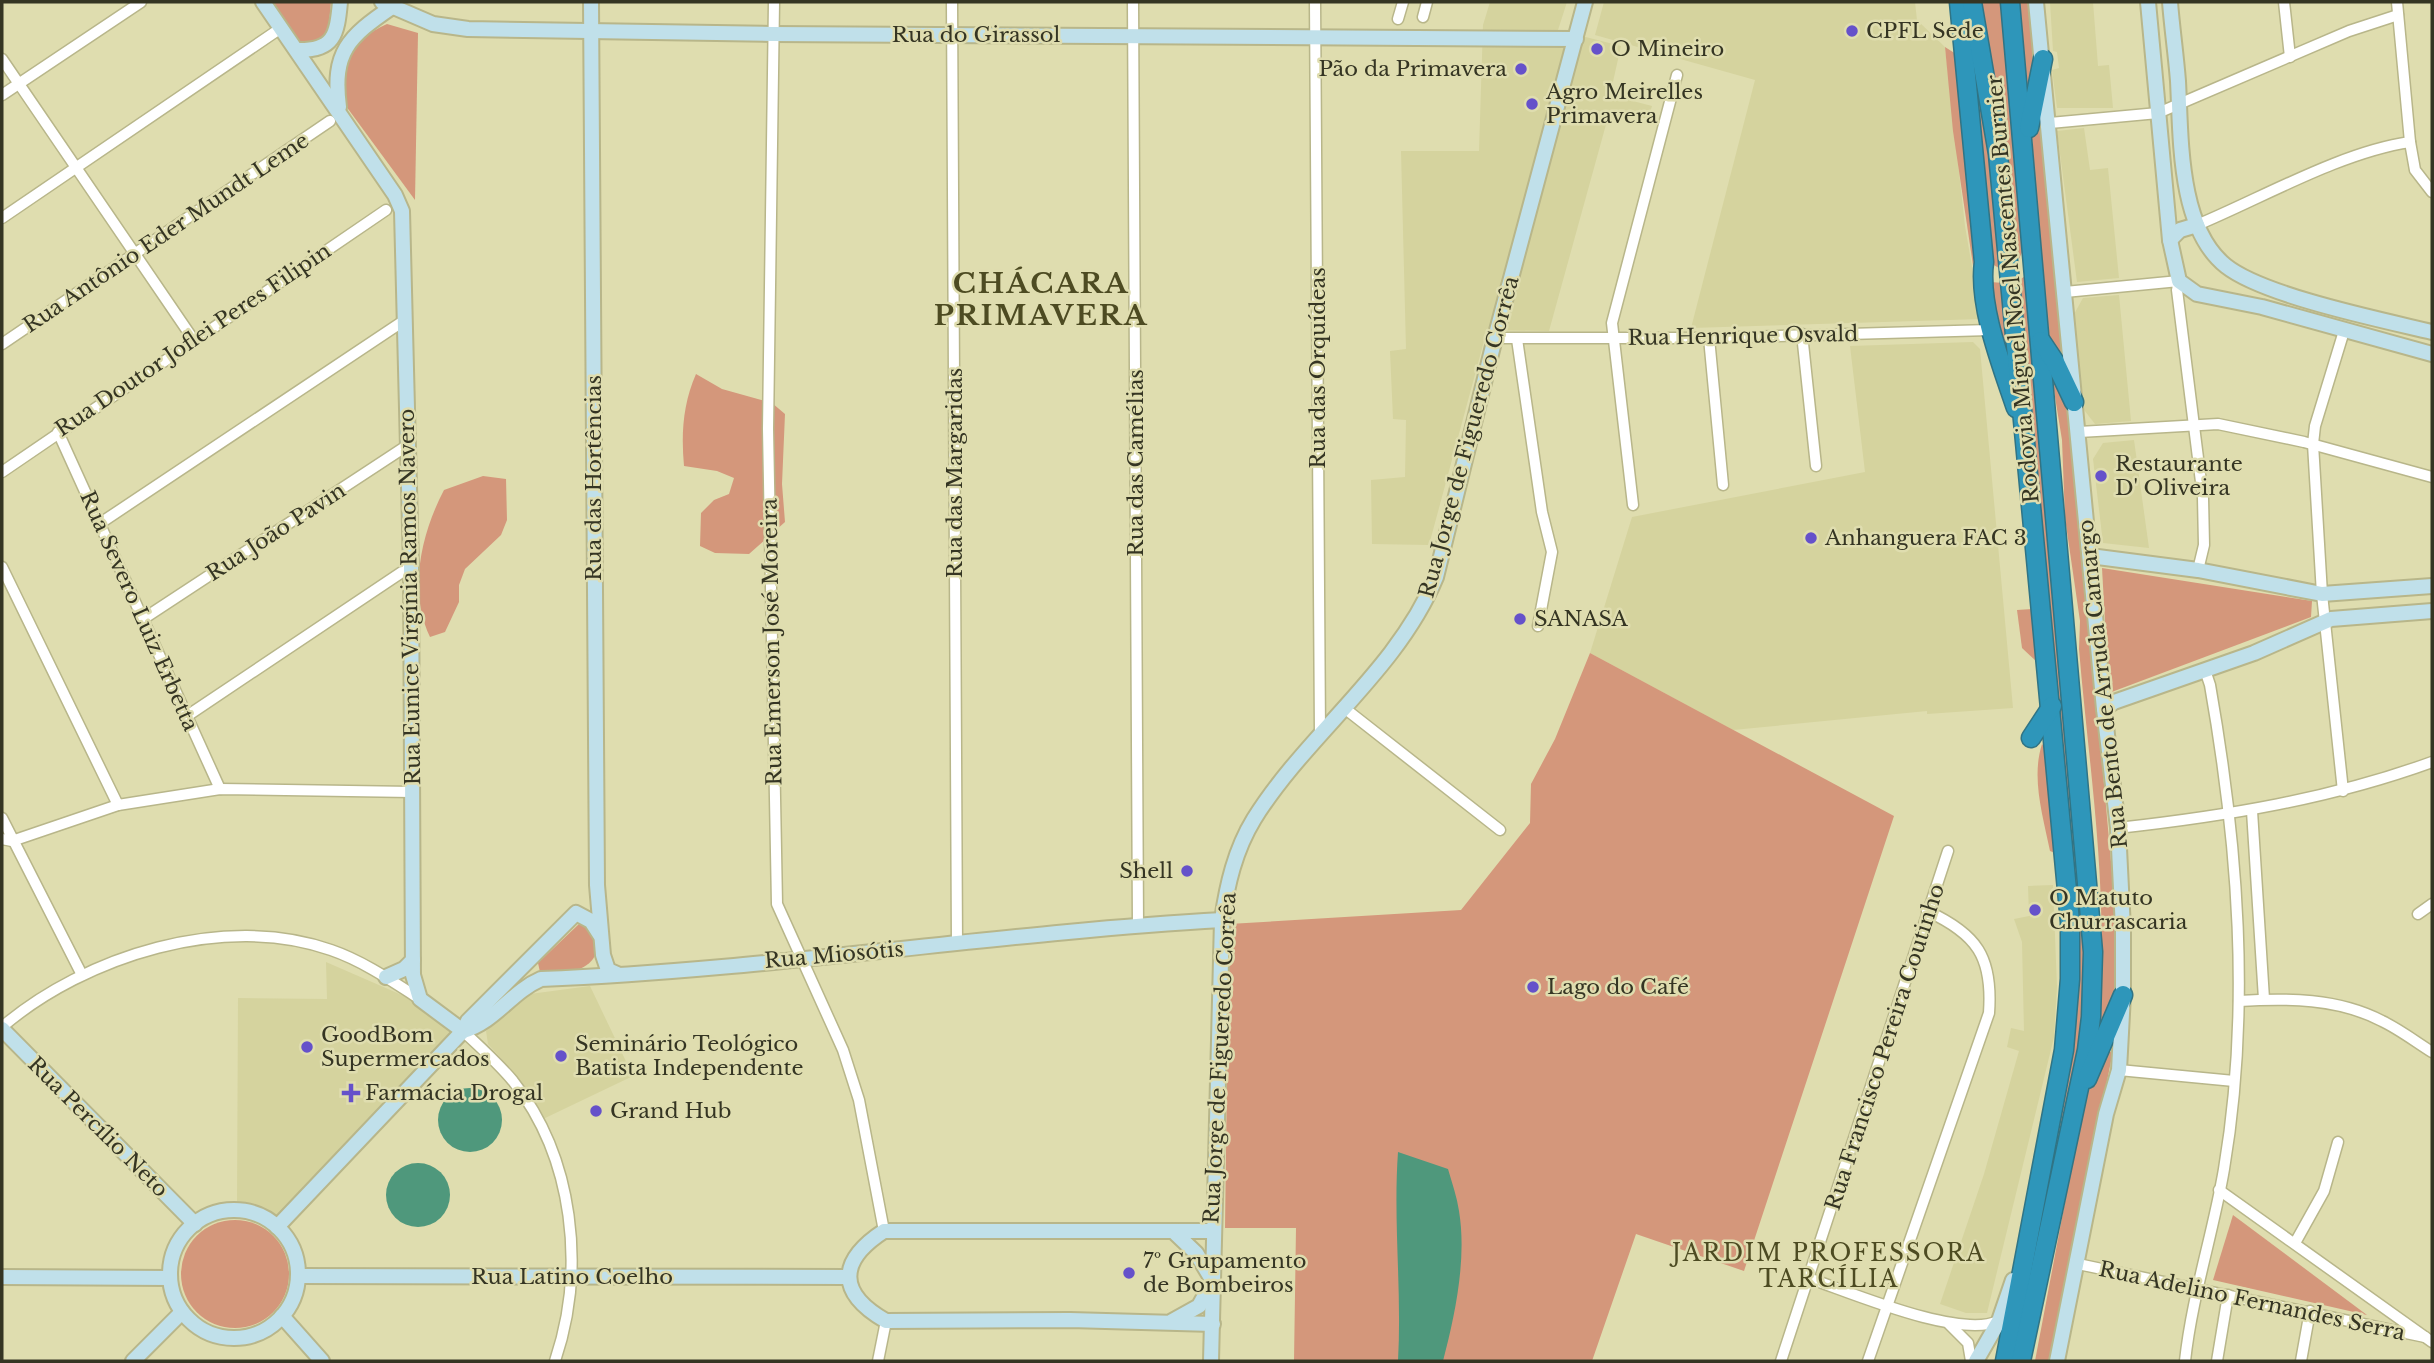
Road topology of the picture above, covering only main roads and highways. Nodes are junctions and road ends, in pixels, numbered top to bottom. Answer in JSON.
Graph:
{"nodes":[{"id":1,"x":1959,"y":2,"type":"edge"},
{"id":2,"x":1972,"y":2,"type":"edge"},
{"id":3,"x":2010,"y":2,"type":"edge"},
{"id":4,"x":2043,"y":59,"type":"road end"},
{"id":5,"x":2025,"y":145,"type":"junction"},
{"id":6,"x":2033,"y":247,"type":"junction"},
{"id":7,"x":1984,"y":262,"type":"junction"},
{"id":8,"x":2009,"y":275,"type":"junction"},
{"id":9,"x":2041,"y":341,"type":"junction"},
{"id":10,"x":2074,"y":402,"type":"road end"},
{"id":11,"x":2024,"y":436,"type":"junction"},
{"id":12,"x":2052,"y":706,"type":"junction"},
{"id":13,"x":2031,"y":738,"type":"dead end"},
{"id":14,"x":2123,"y":995,"type":"road end"},
{"id":15,"x":2076,"y":1101,"type":"junction"},
{"id":16,"x":2005,"y":1361,"type":"edge"},
{"id":17,"x":2021,"y":1361,"type":"edge"}],
"edges":[{"from":1,"to":7,"type":"highway"},
{"from":2,"to":8,"type":"highway","name":"Rodovia Miguel Noel Nascentes Burnier"},
{"from":3,"to":5,"type":"highway","name":"Rodovia Miguel Noel Nascentes Burnier"},
{"from":4,"to":5,"type":"highway"},
{"from":5,"to":6,"type":"highway","name":"Rodovia Miguel Noel Nascentes Burnier"},
{"from":6,"to":8,"type":"highway"},
{"from":6,"to":9,"type":"highway","name":"Rodovia Miguel Noel Nascentes Burnier"},
{"from":7,"to":8,"type":"highway"},
{"from":7,"to":11,"type":"highway"},
{"from":8,"to":11,"type":"highway","name":"Rodovia Miguel Noel Nascentes Burnier"},
{"from":9,"to":10,"type":"highway"},
{"from":9,"to":15,"type":"highway","name":"Rodovia Miguel Noel Nascentes Burnier"},
{"from":11,"to":12,"type":"highway","name":"Rodovia Miguel Noel Nascentes Burnier"},
{"from":12,"to":13,"type":"highway"},
{"from":12,"to":16,"type":"highway","name":"Rodovia Miguel Noel Nascentes Burnier"},
{"from":14,"to":15,"type":"highway"},
{"from":15,"to":17,"type":"highway","name":"Rodovia Miguel Noel Nascentes Burnier"}]}
